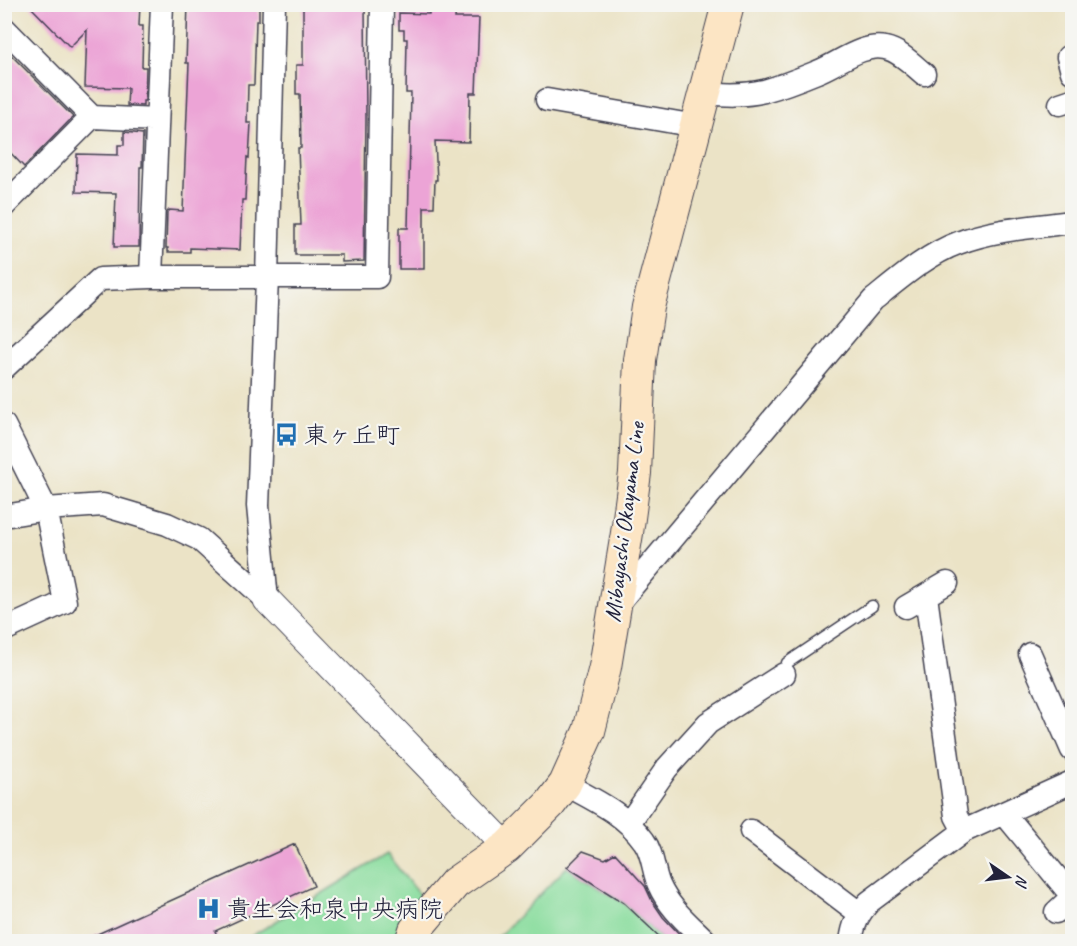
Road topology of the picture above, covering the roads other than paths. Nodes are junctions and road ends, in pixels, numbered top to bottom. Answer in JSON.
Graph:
{"nodes":[{"id":1,"x":162,"y":4,"type":"edge"},
{"id":2,"x":274,"y":4,"type":"edge"},
{"id":3,"x":382,"y":4,"type":"edge"},
{"id":4,"x":728,"y":4,"type":"edge"},
{"id":5,"x":4,"y":28,"type":"edge"},
{"id":6,"x":924,"y":74,"type":"dead end"},
{"id":7,"x":705,"y":93,"type":"junction"},
{"id":8,"x":547,"y":100,"type":"dead end"},
{"id":9,"x":92,"y":117,"type":"junction"},
{"id":10,"x":157,"y":120,"type":"junction"},
{"id":11,"x":696,"y":126,"type":"junction"},
{"id":12,"x":8,"y":195,"type":"edge"},
{"id":13,"x":1072,"y":222,"type":"edge"},
{"id":14,"x":151,"y":277,"type":"junction"},
{"id":15,"x":267,"y":278,"type":"junction"},
{"id":16,"x":4,"y":368,"type":"edge"},
{"id":17,"x":4,"y":425,"type":"edge"},
{"id":18,"x":46,"y":509,"type":"junction"},
{"id":19,"x":4,"y":516,"type":"edge"},
{"id":20,"x":947,"y":584,"type":"dead end"},
{"id":21,"x":927,"y":596,"type":"junction"},
{"id":22,"x":267,"y":600,"type":"junction"},
{"id":23,"x":872,"y":606,"type":"dead end"},
{"id":24,"x":615,"y":607,"type":"junction"},
{"id":25,"x":906,"y":607,"type":"dead end"},
{"id":26,"x":4,"y":630,"type":"edge"},
{"id":27,"x":1030,"y":670,"type":"dead end"},
{"id":28,"x":769,"y":676,"type":"joint"},
{"id":29,"x":1072,"y":750,"type":"edge"},
{"id":30,"x":1072,"y":782,"type":"edge"},
{"id":31,"x":565,"y":784,"type":"junction"},
{"id":32,"x":1004,"y":813,"type":"junction"},
{"id":33,"x":628,"y":823,"type":"junction"},
{"id":34,"x":752,"y":831,"type":"dead end"},
{"id":35,"x":964,"y":831,"type":"junction"},
{"id":36,"x":507,"y":847,"type":"junction"},
{"id":37,"x":1067,"y":901,"type":"edge"},
{"id":38,"x":859,"y":913,"type":"junction"},
{"id":39,"x":411,"y":942,"type":"edge"},
{"id":40,"x":707,"y":942,"type":"edge"},
{"id":41,"x":852,"y":942,"type":"edge"}],
"edges":[{"from":1,"to":10,"type":"street"},
{"from":2,"to":15,"type":"street"},
{"from":3,"to":15,"type":"street"},
{"from":4,"to":7,"type":"main road","name":"Mibayashi Okayama Line"},
{"from":5,"to":9,"type":"street"},
{"from":6,"to":7,"type":"street"},
{"from":7,"to":11,"type":"main road","name":"Mibayashi Okayama Line"},
{"from":8,"to":11,"type":"street"},
{"from":9,"to":10,"type":"street"},
{"from":9,"to":12,"type":"street"},
{"from":10,"to":14,"type":"street"},
{"from":11,"to":24,"type":"main road","name":"Mibayashi Okayama Line"},
{"from":13,"to":24,"type":"street"},
{"from":14,"to":15,"type":"street"},
{"from":14,"to":16,"type":"street"},
{"from":15,"to":22,"type":"street"},
{"from":17,"to":18,"type":"street"},
{"from":18,"to":19,"type":"street"},
{"from":18,"to":22,"type":"street"},
{"from":18,"to":26,"type":"street"},
{"from":20,"to":21,"type":"street"},
{"from":21,"to":25,"type":"street"},
{"from":21,"to":35,"type":"street"},
{"from":22,"to":36,"type":"street"},
{"from":23,"to":28,"type":"lane"},
{"from":24,"to":31,"type":"main road","name":"Mibayashi Okayama Line"},
{"from":27,"to":29,"type":"street"},
{"from":28,"to":33,"type":"street"},
{"from":30,"to":32,"type":"street"},
{"from":31,"to":33,"type":"street"},
{"from":31,"to":36,"type":"main road","name":"Mibayashi Okayama Line"},
{"from":32,"to":35,"type":"street"},
{"from":32,"to":37,"type":"street"},
{"from":33,"to":40,"type":"street"},
{"from":34,"to":38,"type":"street"},
{"from":35,"to":38,"type":"street"},
{"from":36,"to":39,"type":"main road","name":"Mibayashi Okayama Line"},
{"from":38,"to":41,"type":"street"}]}
